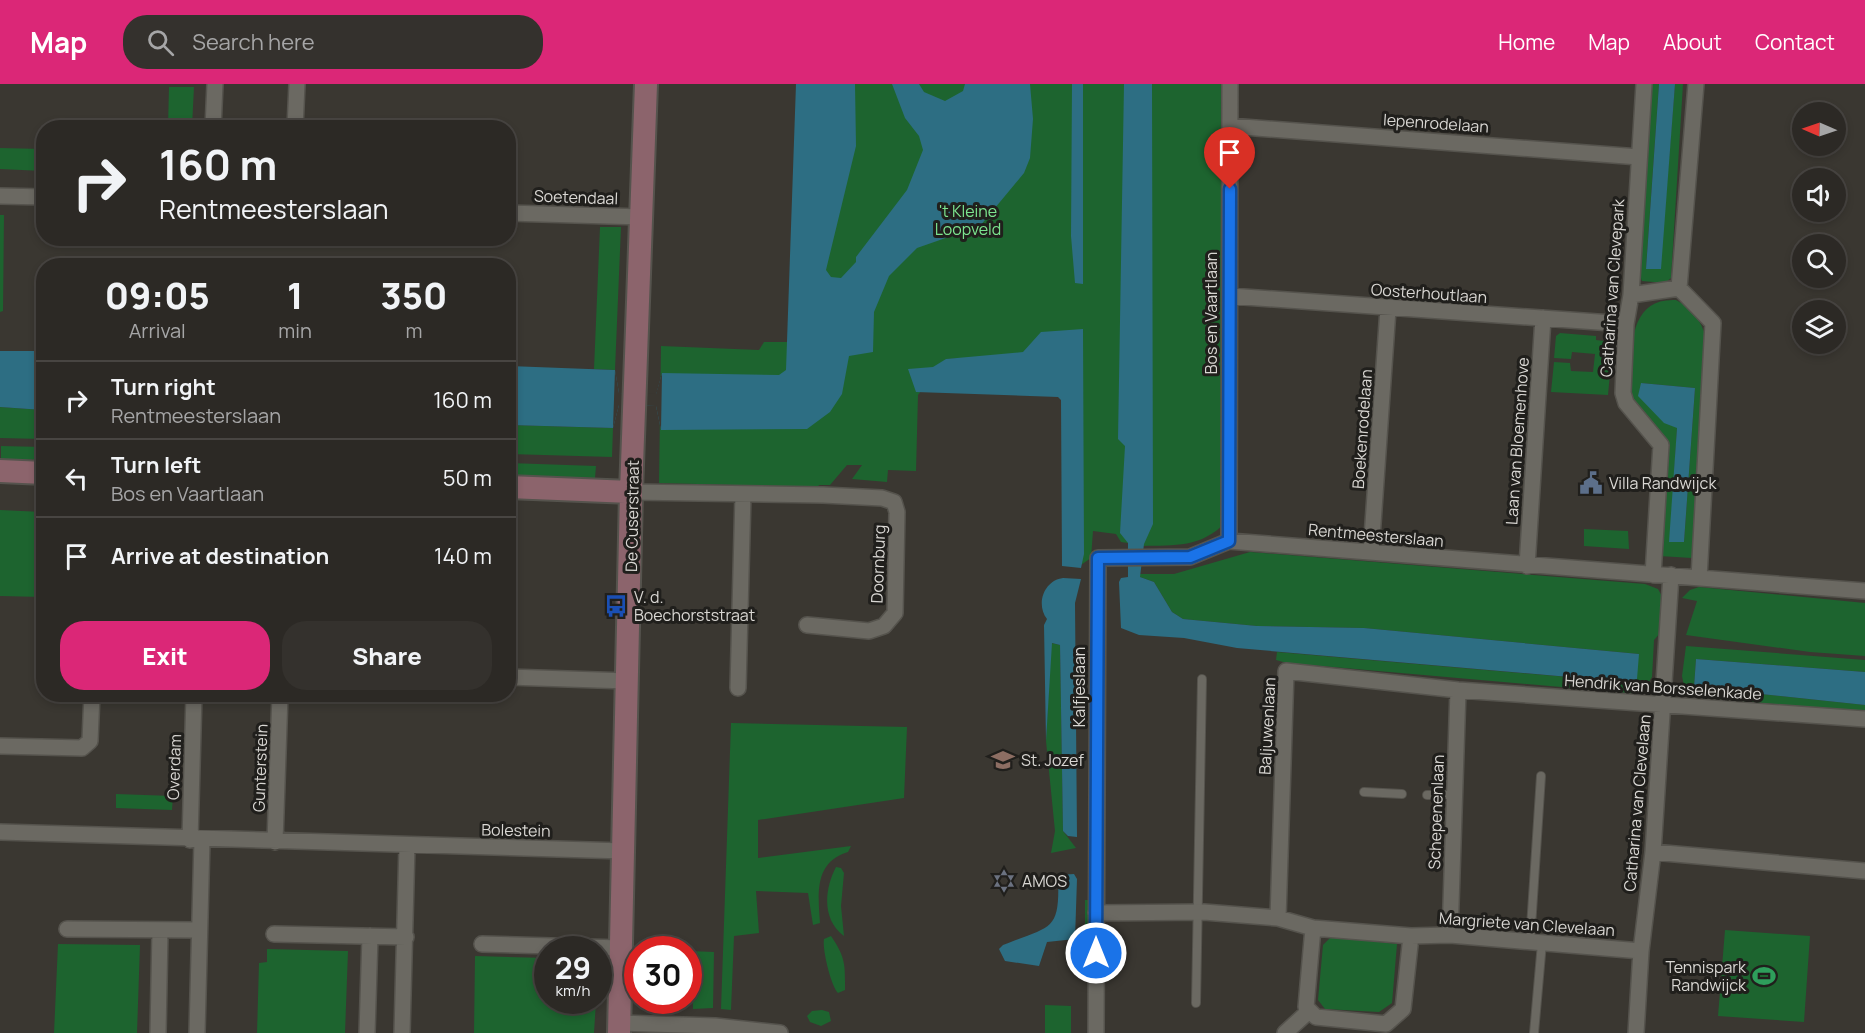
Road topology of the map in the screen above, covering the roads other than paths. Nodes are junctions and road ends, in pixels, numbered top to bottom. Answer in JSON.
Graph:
{"nodes":[{"id":1,"x":215,"y":84,"type":"edge"},
{"id":2,"x":297,"y":84,"type":"edge"},
{"id":3,"x":646,"y":84,"type":"edge"},
{"id":4,"x":1230,"y":84,"type":"edge"},
{"id":5,"x":1644,"y":84,"type":"edge"},
{"id":6,"x":1696,"y":84,"type":"edge"},
{"id":7,"x":213,"y":120,"type":"edge"},
{"id":8,"x":295,"y":120,"type":"edge"},
{"id":9,"x":1230,"y":126,"type":"junction"},
{"id":10,"x":1639,"y":157,"type":"junction"},
{"id":11,"x":0,"y":196,"type":"edge"},
{"id":12,"x":36,"y":197,"type":"edge"},
{"id":13,"x":516,"y":213,"type":"edge"},
{"id":14,"x":642,"y":217,"type":"junction"},
{"id":15,"x":1679,"y":288,"type":"junction"},
{"id":16,"x":1631,"y":295,"type":"junction"},
{"id":17,"x":1230,"y":296,"type":"junction"},
{"id":18,"x":1388,"y":309,"type":"junction"},
{"id":19,"x":1543,"y":318,"type":"junction"},
{"id":20,"x":1626,"y":324,"type":"junction"},
{"id":21,"x":0,"y":471,"type":"edge"},
{"id":22,"x":36,"y":473,"type":"edge"},
{"id":23,"x":516,"y":487,"type":"edge"},
{"id":24,"x":632,"y":492,"type":"junction"},
{"id":25,"x":743,"y":494,"type":"junction"},
{"id":26,"x":1229,"y":541,"type":"junction"},
{"id":27,"x":1371,"y":552,"type":"junction"},
{"id":28,"x":1098,"y":558,"type":"joint"},
{"id":29,"x":1527,"y":566,"type":"junction"},
{"id":30,"x":1653,"y":575,"type":"junction"},
{"id":31,"x":1671,"y":575,"type":"junction"},
{"id":32,"x":1699,"y":578,"type":"junction"},
{"id":33,"x":1865,"y":591,"type":"edge"},
{"id":34,"x":807,"y":625,"type":"dead end"},
{"id":35,"x":516,"y":677,"type":"edge"},
{"id":36,"x":1202,"y":680,"type":"dead end"},
{"id":37,"x":628,"y":681,"type":"junction"},
{"id":38,"x":738,"y":688,"type":"dead end"},
{"id":39,"x":1458,"y":690,"type":"junction"},
{"id":40,"x":92,"y":702,"type":"edge"},
{"id":41,"x":194,"y":702,"type":"edge"},
{"id":42,"x":280,"y":702,"type":"edge"},
{"id":43,"x":1663,"y":705,"type":"junction"},
{"id":44,"x":1865,"y":719,"type":"edge"},
{"id":45,"x":0,"y":746,"type":"edge"},
{"id":46,"x":1541,"y":776,"type":"dead end"},
{"id":47,"x":1364,"y":792,"type":"dead end"},
{"id":48,"x":1402,"y":794,"type":"dead end"},
{"id":49,"x":1427,"y":795,"type":"dead end"},
{"id":50,"x":1455,"y":795,"type":"junction"},
{"id":51,"x":0,"y":832,"type":"edge"},
{"id":52,"x":196,"y":840,"type":"junction"},
{"id":53,"x":275,"y":842,"type":"junction"},
{"id":54,"x":407,"y":845,"type":"junction"},
{"id":55,"x":624,"y":851,"type":"junction"},
{"id":56,"x":1653,"y":852,"type":"junction"},
{"id":57,"x":1865,"y":871,"type":"edge"},
{"id":58,"x":1096,"y":912,"type":"junction"},
{"id":59,"x":1198,"y":912,"type":"junction"},
{"id":60,"x":1278,"y":918,"type":"junction"},
{"id":61,"x":1313,"y":928,"type":"junction"},
{"id":62,"x":66,"y":929,"type":"dead end"},
{"id":63,"x":198,"y":930,"type":"junction"},
{"id":64,"x":160,"y":931,"type":"junction"},
{"id":65,"x":274,"y":934,"type":"dead end"},
{"id":66,"x":1450,"y":935,"type":"junction"},
{"id":67,"x":370,"y":936,"type":"junction"},
{"id":68,"x":1411,"y":936,"type":"junction"},
{"id":69,"x":406,"y":937,"type":"junction"},
{"id":70,"x":1536,"y":942,"type":"junction"},
{"id":71,"x":482,"y":944,"type":"dead end"},
{"id":72,"x":621,"y":948,"type":"junction"},
{"id":73,"x":1641,"y":951,"type":"junction"},
{"id":74,"x":1196,"y":1003,"type":"dead end"},
{"id":75,"x":1309,"y":1011,"type":"junction"},
{"id":76,"x":619,"y":1028,"type":"edge"},
{"id":77,"x":158,"y":1033,"type":"edge"},
{"id":78,"x":197,"y":1033,"type":"edge"},
{"id":79,"x":367,"y":1033,"type":"edge"},
{"id":80,"x":402,"y":1033,"type":"edge"},
{"id":81,"x":780,"y":1033,"type":"edge"},
{"id":82,"x":1096,"y":1033,"type":"edge"},
{"id":83,"x":1285,"y":1033,"type":"edge"},
{"id":84,"x":1534,"y":1033,"type":"edge"},
{"id":85,"x":1636,"y":1033,"type":"edge"}],
"edges":[{"from":1,"to":7,"type":"street"},
{"from":2,"to":8,"type":"street"},
{"from":3,"to":14,"type":"street","name":"De Cuserstraat"},
{"from":4,"to":9,"type":"street","name":"Bos en Vaartlaan"},
{"from":5,"to":10,"type":"street","name":"Catharina van Clevepark"},
{"from":6,"to":15,"type":"street"},
{"from":9,"to":10,"type":"street","name":"Iepenrodelaan"},
{"from":9,"to":17,"type":"street","name":"Bos en Vaartlaan"},
{"from":10,"to":16,"type":"street","name":"Catharina van Clevepark"},
{"from":11,"to":12,"type":"street"},
{"from":13,"to":14,"type":"street","name":"Soetendaal"},
{"from":14,"to":24,"type":"street","name":"De Cuserstraat"},
{"from":15,"to":16,"type":"street"},
{"from":15,"to":32,"type":"street"},
{"from":16,"to":20,"type":"street","name":"Catharina van Clevepark"},
{"from":17,"to":18,"type":"street","name":"Oosterhoutlaan"},
{"from":17,"to":26,"type":"street","name":"Bos en Vaartlaan"},
{"from":18,"to":19,"type":"street","name":"Oosterhoutlaan"},
{"from":18,"to":27,"type":"street","name":"Boekenrodelaan"},
{"from":19,"to":20,"type":"street","name":"Oosterhoutlaan"},
{"from":19,"to":29,"type":"street","name":"Laan van Bloemenhove"},
{"from":20,"to":30,"type":"street","name":"Catharina van Clevepark"},
{"from":21,"to":22,"type":"street"},
{"from":23,"to":24,"type":"street"},
{"from":24,"to":25,"type":"street","name":"Doornburg"},
{"from":24,"to":37,"type":"street","name":"De Cuserstraat"},
{"from":25,"to":34,"type":"street","name":"Doornburg"},
{"from":25,"to":38,"type":"street"},
{"from":26,"to":27,"type":"street","name":"Rentmeesterslaan"},
{"from":26,"to":28,"type":"street","name":"Rentmeesterslaan"},
{"from":27,"to":29,"type":"street","name":"Rentmeesterslaan"},
{"from":28,"to":58,"type":"street","name":"Kalfjeslaan"},
{"from":29,"to":30,"type":"street","name":"Rentmeesterslaan"},
{"from":30,"to":31,"type":"street"},
{"from":31,"to":32,"type":"street"},
{"from":31,"to":43,"type":"street","name":"Catharina van Clevelaan"},
{"from":32,"to":33,"type":"street"},
{"from":35,"to":37,"type":"street"},
{"from":36,"to":59,"type":"lane"},
{"from":37,"to":55,"type":"street","name":"De Cuserstraat"},
{"from":39,"to":43,"type":"street","name":"Hendrik van Borsselenkade"},
{"from":39,"to":50,"type":"street","name":"Schepenenlaan"},
{"from":39,"to":60,"type":"street","name":"Baljuwenlaan"},
{"from":40,"to":45,"type":"street"},
{"from":41,"to":52,"type":"street","name":"Overdam"},
{"from":42,"to":53,"type":"street","name":"Gunterstein"},
{"from":43,"to":44,"type":"street","name":"Hendrik van Borsselenkade"},
{"from":43,"to":56,"type":"street","name":"Catharina van Clevelaan"},
{"from":46,"to":70,"type":"lane"},
{"from":47,"to":48,"type":"lane"},
{"from":49,"to":50,"type":"lane"},
{"from":50,"to":66,"type":"street","name":"Schepenenlaan"},
{"from":51,"to":52,"type":"street","name":"Bolestein"},
{"from":52,"to":53,"type":"street","name":"Bolestein"},
{"from":52,"to":63,"type":"street"},
{"from":53,"to":54,"type":"street","name":"Bolestein"},
{"from":54,"to":55,"type":"street","name":"Bolestein"},
{"from":54,"to":69,"type":"street"},
{"from":55,"to":72,"type":"street","name":"De Cuserstraat"},
{"from":56,"to":57,"type":"street"},
{"from":56,"to":73,"type":"street","name":"Catharina van Clevelaan"},
{"from":58,"to":59,"type":"street"},
{"from":58,"to":82,"type":"street","name":"Kalfjeslaan"},
{"from":59,"to":60,"type":"street"},
{"from":59,"to":74,"type":"lane"},
{"from":60,"to":61,"type":"street"},
{"from":61,"to":68,"type":"street","name":"Margriete van Clevelaan"},
{"from":61,"to":75,"type":"street"},
{"from":62,"to":64,"type":"street"},
{"from":63,"to":64,"type":"street"},
{"from":63,"to":78,"type":"street"},
{"from":64,"to":77,"type":"street"},
{"from":65,"to":67,"type":"street"},
{"from":66,"to":68,"type":"street","name":"Margriete van Clevelaan"},
{"from":66,"to":70,"type":"street","name":"Margriete van Clevelaan"},
{"from":67,"to":69,"type":"street"},
{"from":67,"to":79,"type":"street"},
{"from":68,"to":75,"type":"street"},
{"from":69,"to":80,"type":"street"},
{"from":70,"to":73,"type":"street","name":"Margriete van Clevelaan"},
{"from":70,"to":84,"type":"lane"},
{"from":71,"to":72,"type":"street"},
{"from":72,"to":76,"type":"street","name":"De Cuserstraat"},
{"from":73,"to":85,"type":"street","name":"Catharina van Clevelaan"},
{"from":75,"to":83,"type":"street"},
{"from":76,"to":81,"type":"street","name":"De Cuserstraat"}]}
